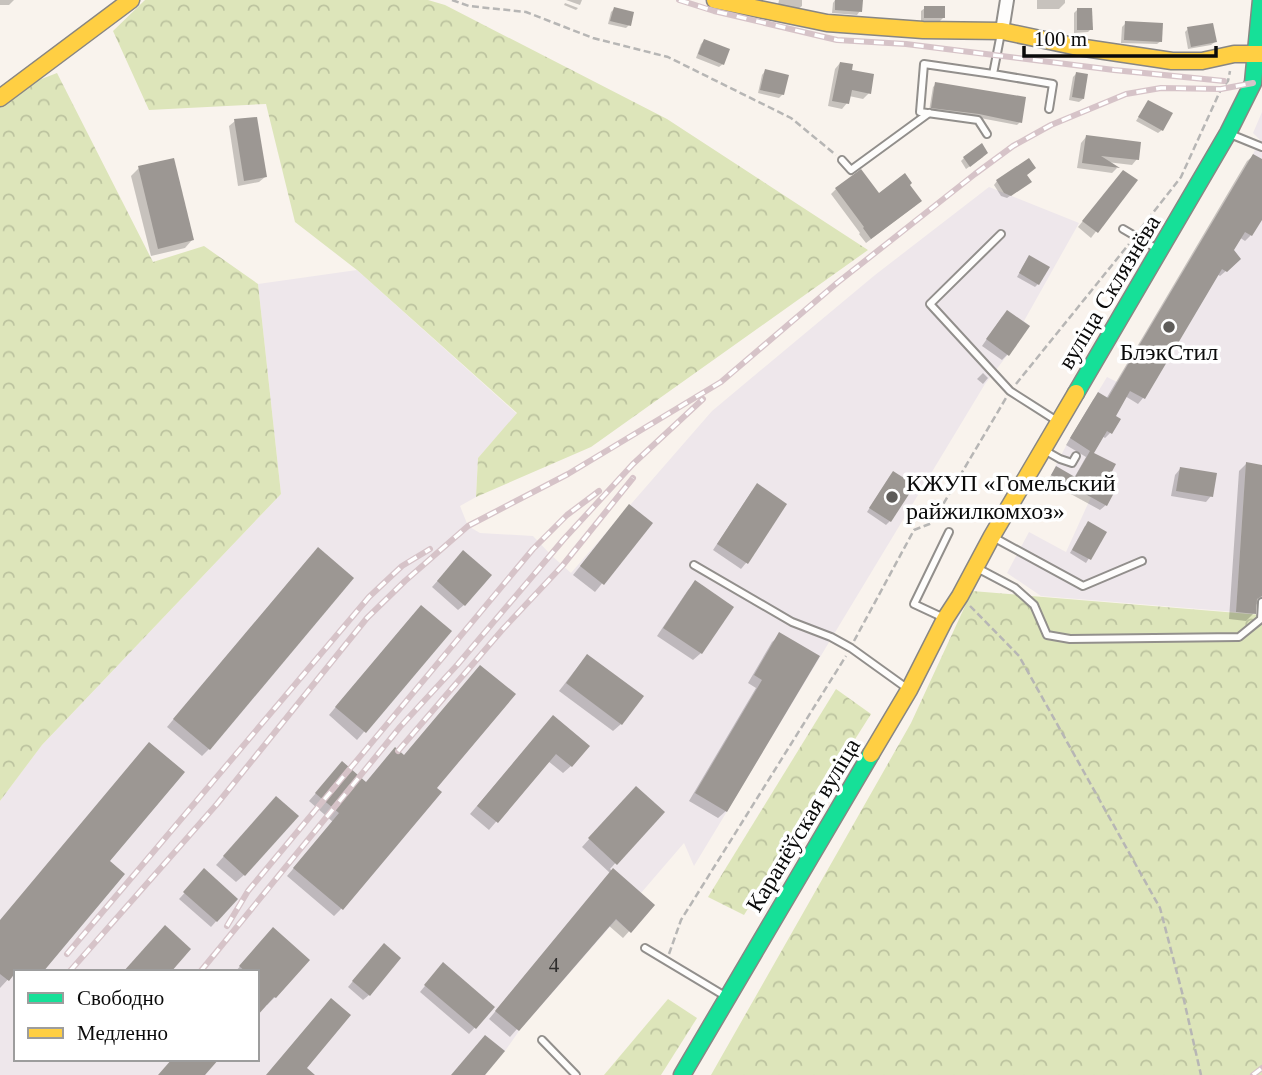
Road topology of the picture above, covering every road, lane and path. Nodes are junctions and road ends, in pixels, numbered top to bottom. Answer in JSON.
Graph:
{"nodes":[{"id":1,"x":452,"y":0,"type":"edge"},
{"id":2,"x":715,"y":0,"type":"edge"},
{"id":3,"x":1007,"y":0,"type":"edge"},
{"id":4,"x":1261,"y":0,"type":"edge"},
{"id":5,"x":127,"y":1,"type":"edge"},
{"id":6,"x":1002,"y":31,"type":"junction"},
{"id":7,"x":1234,"y":54,"type":"junction"},
{"id":8,"x":1259,"y":54,"type":"edge"},
{"id":9,"x":993,"y":74,"type":"junction"},
{"id":10,"x":0,"y":98,"type":"edge"},
{"id":11,"x":1049,"y":109,"type":"dead end"},
{"id":12,"x":929,"y":113,"type":"junction"},
{"id":13,"x":1228,"y":133,"type":"junction"},
{"id":14,"x":987,"y":134,"type":"dead end"},
{"id":15,"x":1262,"y":147,"type":"edge"},
{"id":16,"x":842,"y":160,"type":"joint"},
{"id":17,"x":1123,"y":229,"type":"dead end"},
{"id":18,"x":1001,"y":234,"type":"dead end"},
{"id":19,"x":1136,"y":235,"type":"junction"},
{"id":20,"x":1160,"y":251,"type":"junction"},
{"id":21,"x":1010,"y":391,"type":"junction"},
{"id":22,"x":1058,"y":422,"type":"junction"},
{"id":23,"x":1042,"y":449,"type":"junction"},
{"id":24,"x":1076,"y":456,"type":"dead end"},
{"id":25,"x":949,"y":532,"type":"dead end"},
{"id":26,"x":992,"y":536,"type":"junction"},
{"id":27,"x":1142,"y":561,"type":"dead end"},
{"id":28,"x":694,"y":565,"type":"dead end"},
{"id":29,"x":975,"y":567,"type":"junction"},
{"id":30,"x":960,"y":596,"type":"junction"},
{"id":31,"x":1262,"y":602,"type":"edge"},
{"id":32,"x":946,"y":619,"type":"junction"},
{"id":33,"x":851,"y":648,"type":"junction"},
{"id":34,"x":909,"y":690,"type":"junction"},
{"id":35,"x":645,"y":948,"type":"dead end"},
{"id":36,"x":667,"y":961,"type":"junction"},
{"id":37,"x":727,"y":996,"type":"junction"},
{"id":38,"x":542,"y":1041,"type":"dead end"},
{"id":39,"x":576,"y":1075,"type":"edge"},
{"id":40,"x":682,"y":1075,"type":"edge"},
{"id":41,"x":1201,"y":1075,"type":"edge"}],
"edges":[{"from":1,"to":16,"type":"path"},
{"from":2,"to":6,"type":"main road"},
{"from":3,"to":6,"type":"street"},
{"from":4,"to":8,"type":"main road","name":"вуліца Склязнёва"},
{"from":5,"to":10,"type":"main road"},
{"from":6,"to":7,"type":"main road"},
{"from":6,"to":9,"type":"lane"},
{"from":7,"to":8,"type":"main road"},
{"from":7,"to":19,"type":"path"},
{"from":8,"to":13,"type":"main road","name":"вуліца Склязнёва"},
{"from":9,"to":11,"type":"lane"},
{"from":9,"to":12,"type":"lane"},
{"from":12,"to":14,"type":"lane"},
{"from":12,"to":16,"type":"lane"},
{"from":13,"to":15,"type":"lane"},
{"from":13,"to":20,"type":"main road","name":"вуліца Склязнёва"},
{"from":17,"to":19,"type":"lane"},
{"from":18,"to":21,"type":"lane"},
{"from":19,"to":20,"type":"lane"},
{"from":19,"to":21,"type":"path"},
{"from":20,"to":22,"type":"main road","name":"вуліца Склязнёва"},
{"from":21,"to":22,"type":"lane"},
{"from":21,"to":33,"type":"path"},
{"from":22,"to":23,"type":"main road","name":"вуліца Склязнёва"},
{"from":23,"to":24,"type":"lane"},
{"from":23,"to":26,"type":"main road","name":"вуліца Склязнёва"},
{"from":25,"to":32,"type":"lane"},
{"from":26,"to":27,"type":"lane"},
{"from":26,"to":29,"type":"main road","name":"вуліца Склязнёва"},
{"from":28,"to":33,"type":"lane"},
{"from":29,"to":30,"type":"main road","name":"вуліца Склязнёва"},
{"from":29,"to":31,"type":"lane"},
{"from":30,"to":32,"type":"main road","name":"Каранёўская вуліца"},
{"from":30,"to":41,"type":"path"},
{"from":32,"to":34,"type":"main road","name":"Каранёўская вуліца"},
{"from":33,"to":34,"type":"lane"},
{"from":33,"to":36,"type":"path"},
{"from":34,"to":37,"type":"main road","name":"Каранёўская вуліца"},
{"from":35,"to":36,"type":"lane"},
{"from":36,"to":37,"type":"lane"},
{"from":37,"to":40,"type":"main road","name":"Каранёўская вуліца"},
{"from":38,"to":39,"type":"lane"}]}
